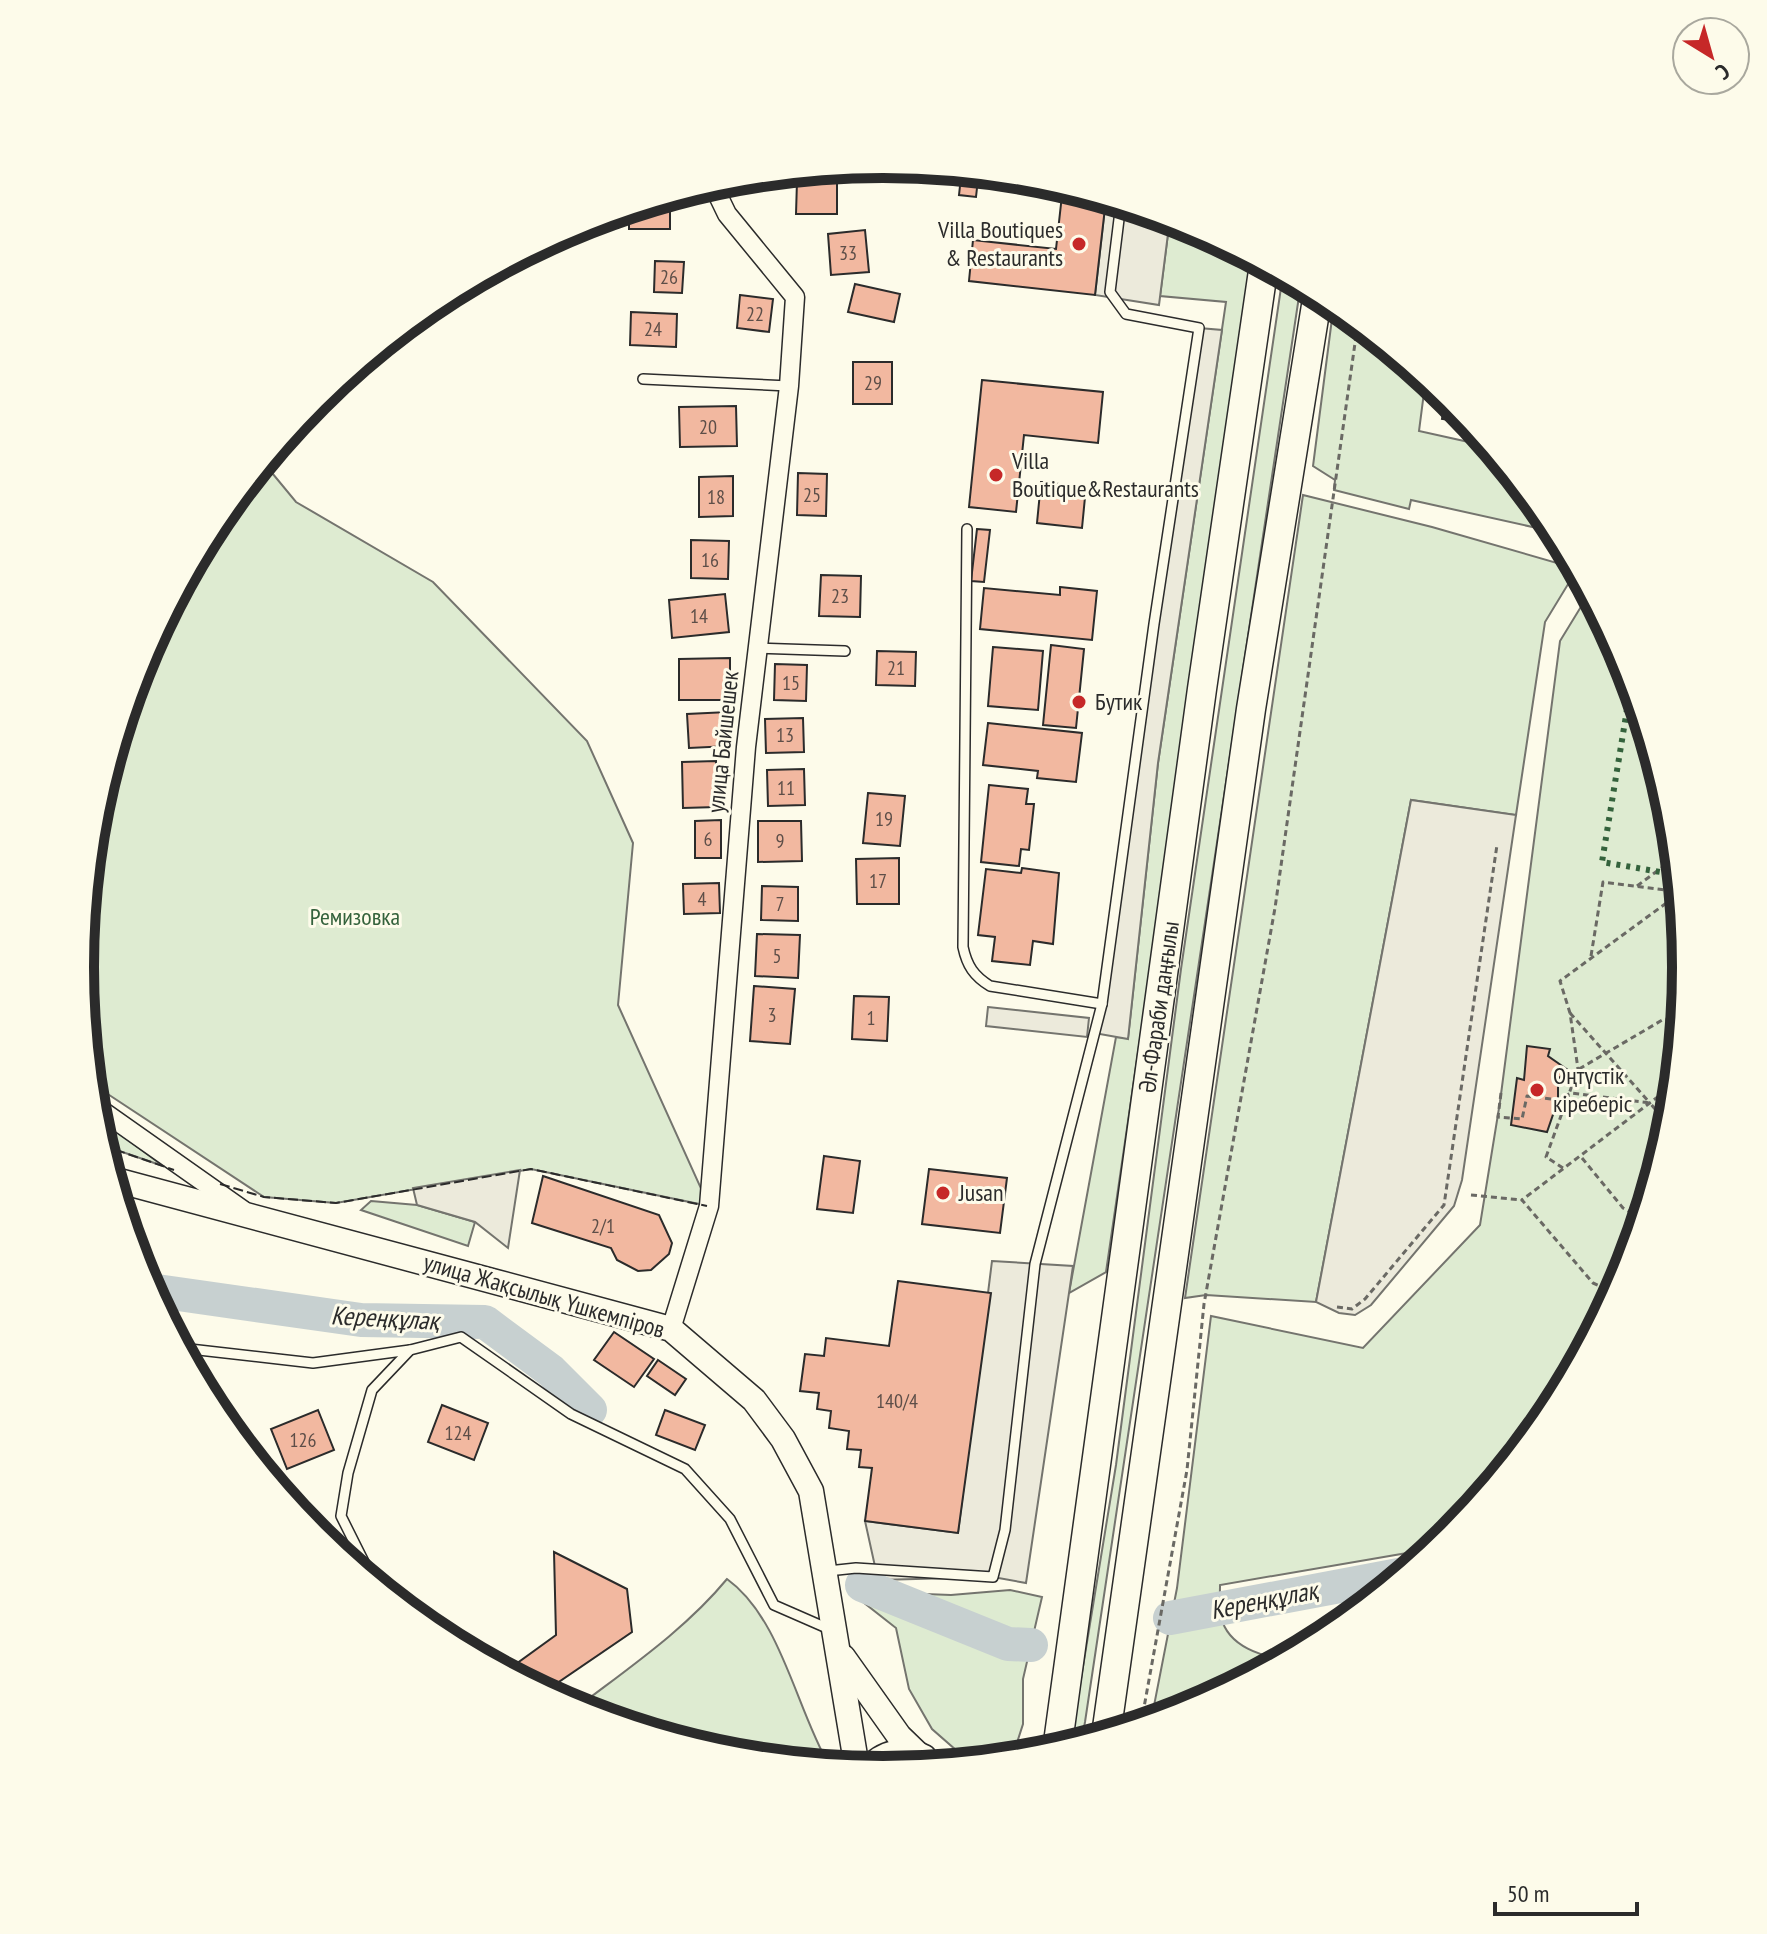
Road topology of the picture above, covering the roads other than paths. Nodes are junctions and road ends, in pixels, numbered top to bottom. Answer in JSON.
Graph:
{"nodes":[{"id":1,"x":718,"y":195,"type":"edge"},
{"id":2,"x":1120,"y":214,"type":"edge"},
{"id":3,"x":1262,"y":275,"type":"edge"},
{"id":4,"x":1316,"y":307,"type":"edge"},
{"id":5,"x":643,"y":379,"type":"dead end"},
{"id":6,"x":789,"y":386,"type":"junction"},
{"id":7,"x":967,"y":529,"type":"dead end"},
{"id":8,"x":757,"y":648,"type":"junction"},
{"id":9,"x":845,"y":651,"type":"dead end"},
{"id":10,"x":1102,"y":1004,"type":"junction"},
{"id":11,"x":108,"y":1115,"type":"edge"},
{"id":12,"x":124,"y":1182,"type":"edge"},
{"id":13,"x":251,"y":1216,"type":"junction"},
{"id":14,"x":671,"y":1329,"type":"junction"},
{"id":15,"x":193,"y":1349,"type":"edge"},
{"id":16,"x":410,"y":1350,"type":"junction"},
{"id":17,"x":364,"y":1562,"type":"edge"},
{"id":18,"x":827,"y":1572,"type":"junction"},
{"id":19,"x":834,"y":1639,"type":"junction"},
{"id":20,"x":1066,"y":1701,"type":"junction"},
{"id":21,"x":1108,"y":1724,"type":"edge"},
{"id":22,"x":896,"y":1733,"type":"junction"},
{"id":23,"x":1060,"y":1736,"type":"edge"},
{"id":24,"x":1054,"y":1738,"type":"edge"},
{"id":25,"x":921,"y":1755,"type":"edge"},
{"id":26,"x":866,"y":1756,"type":"edge"},
{"id":27,"x":877,"y":1756,"type":"edge"},
{"id":28,"x":888,"y":1756,"type":"edge"},
{"id":29,"x":907,"y":1756,"type":"edge"}],
"edges":[{"from":1,"to":6,"type":"street","name":"улица Байшешек"},
{"from":2,"to":10,"type":"lane"},
{"from":3,"to":20,"type":"main road","name":"Әл-Фараби даңғылы"},
{"from":4,"to":21,"type":"main road","name":"Әл-Фараби даңғылы"},
{"from":5,"to":6,"type":"lane"},
{"from":6,"to":8,"type":"street","name":"улица Байшешек"},
{"from":7,"to":10,"type":"lane"},
{"from":8,"to":9,"type":"lane"},
{"from":8,"to":14,"type":"street","name":"улица Байшешек"},
{"from":10,"to":18,"type":"lane"},
{"from":11,"to":13,"type":"street"},
{"from":12,"to":13,"type":"street","name":"улица Жақсылық Үшкемпіров"},
{"from":13,"to":14,"type":"street","name":"улица Жақсылық Үшкемпіров"},
{"from":14,"to":18,"type":"street","name":"улица Жақсылық Үшкемпіров"},
{"from":15,"to":16,"type":"lane"},
{"from":16,"to":17,"type":"lane"},
{"from":16,"to":19,"type":"lane"},
{"from":18,"to":19,"type":"street","name":"улица Жақсылық Үшкемпіров"},
{"from":19,"to":22,"type":"street","name":"улица Жақсылық Үшкемпіров"},
{"from":19,"to":26,"type":"street"},
{"from":20,"to":23,"type":"main road","name":"Әл-Фараби даңғылы"},
{"from":20,"to":24,"type":"street"},
{"from":22,"to":25,"type":"street","name":"улица Жақсылық Үшкемпіров"},
{"from":22,"to":27,"type":"street"},
{"from":28,"to":29,"type":"street"}]}
